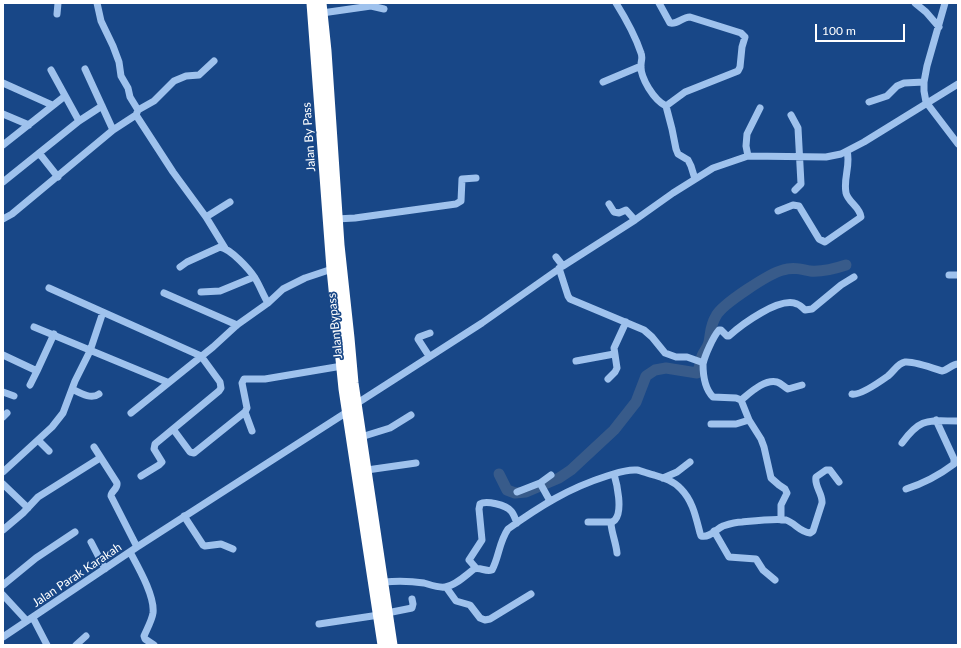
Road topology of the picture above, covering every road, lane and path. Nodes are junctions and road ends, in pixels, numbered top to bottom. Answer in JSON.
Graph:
{"nodes":[{"id":1,"x":58,"y":3,"type":"edge"},
{"id":2,"x":97,"y":3,"type":"edge"},
{"id":3,"x":312,"y":3,"type":"edge"},
{"id":4,"x":659,"y":3,"type":"edge"},
{"id":5,"x":915,"y":3,"type":"edge"},
{"id":6,"x":945,"y":3,"type":"edge"},
{"id":7,"x":620,"y":4,"type":"edge"},
{"id":8,"x":384,"y":9,"type":"dead end"},
{"id":9,"x":57,"y":14,"type":"dead end"},
{"id":10,"x":320,"y":15,"type":"edge"},
{"id":11,"x":939,"y":27,"type":"junction"},
{"id":12,"x":214,"y":61,"type":"dead end"},
{"id":13,"x":640,"y":66,"type":"junction"},
{"id":14,"x":85,"y":69,"type":"dead end"},
{"id":15,"x":51,"y":70,"type":"dead end"},
{"id":16,"x":603,"y":82,"type":"dead end"},
{"id":17,"x":924,"y":82,"type":"junction"},
{"id":18,"x":3,"y":84,"type":"edge"},
{"id":19,"x":958,"y":84,"type":"edge"},
{"id":20,"x":66,"y":96,"type":"junction"},
{"id":21,"x":869,"y":102,"type":"dead end"},
{"id":22,"x":926,"y":102,"type":"junction"},
{"id":23,"x":52,"y":105,"type":"junction"},
{"id":24,"x":102,"y":106,"type":"junction"},
{"id":25,"x":666,"y":106,"type":"junction"},
{"id":26,"x":760,"y":108,"type":"dead end"},
{"id":27,"x":137,"y":112,"type":"junction"},
{"id":28,"x":3,"y":114,"type":"edge"},
{"id":29,"x":791,"y":115,"type":"dead end"},
{"id":30,"x":79,"y":121,"type":"junction"},
{"id":31,"x":29,"y":125,"type":"junction"},
{"id":32,"x":113,"y":130,"type":"junction"},
{"id":33,"x":958,"y":144,"type":"edge"},
{"id":34,"x":3,"y":145,"type":"edge"},
{"id":35,"x":847,"y":151,"type":"junction"},
{"id":36,"x":39,"y":153,"type":"junction"},
{"id":37,"x":748,"y":156,"type":"junction"},
{"id":38,"x":800,"y":156,"type":"junction"},
{"id":39,"x":58,"y":177,"type":"junction"},
{"id":40,"x":476,"y":178,"type":"dead end"},
{"id":41,"x":695,"y":179,"type":"junction"},
{"id":42,"x":4,"y":180,"type":"edge"},
{"id":43,"x":795,"y":190,"type":"dead end"},
{"id":44,"x":230,"y":202,"type":"dead end"},
{"id":45,"x":609,"y":204,"type":"dead end"},
{"id":46,"x":3,"y":210,"type":"edge"},
{"id":47,"x":778,"y":210,"type":"dead end"},
{"id":48,"x":12,"y":214,"type":"junction"},
{"id":49,"x":206,"y":217,"type":"junction"},
{"id":50,"x":336,"y":218,"type":"junction"},
{"id":51,"x":3,"y":219,"type":"edge"},
{"id":52,"x":635,"y":220,"type":"junction"},
{"id":53,"x":225,"y":248,"type":"junction"},
{"id":54,"x":556,"y":257,"type":"dead end"},
{"id":55,"x":180,"y":267,"type":"dead end"},
{"id":56,"x":561,"y":267,"type":"junction"},
{"id":57,"x":332,"y":268,"type":"junction"},
{"id":58,"x":958,"y":274,"type":"edge"},
{"id":59,"x":949,"y":275,"type":"dead end"},
{"id":60,"x":854,"y":276,"type":"dead end"},
{"id":61,"x":254,"y":277,"type":"junction"},
{"id":62,"x":49,"y":288,"type":"dead end"},
{"id":63,"x":201,"y":292,"type":"dead end"},
{"id":64,"x":164,"y":293,"type":"dead end"},
{"id":65,"x":268,"y":303,"type":"junction"},
{"id":66,"x":104,"y":312,"type":"junction"},
{"id":67,"x":626,"y":322,"type":"junction"},
{"id":68,"x":237,"y":325,"type":"junction"},
{"id":69,"x":34,"y":327,"type":"dead end"},
{"id":70,"x":430,"y":333,"type":"dead end"},
{"id":71,"x":54,"y":334,"type":"junction"},
{"id":72,"x":90,"y":351,"type":"junction"},
{"id":73,"x":614,"y":354,"type":"junction"},
{"id":74,"x":3,"y":355,"type":"edge"},
{"id":75,"x":201,"y":356,"type":"junction"},
{"id":76,"x":429,"y":356,"type":"junction"},
{"id":77,"x":576,"y":361,"type":"dead end"},
{"id":78,"x":701,"y":362,"type":"junction"},
{"id":79,"x":958,"y":364,"type":"edge"},
{"id":80,"x":342,"y":366,"type":"junction"},
{"id":81,"x":37,"y":371,"type":"junction"},
{"id":82,"x":608,"y":379,"type":"dead end"},
{"id":83,"x":168,"y":382,"type":"junction"},
{"id":84,"x":30,"y":385,"type":"dead end"},
{"id":85,"x":802,"y":385,"type":"dead end"},
{"id":86,"x":72,"y":389,"type":"junction"},
{"id":87,"x":3,"y":392,"type":"edge"},
{"id":88,"x":99,"y":394,"type":"dead end"},
{"id":89,"x":852,"y":394,"type":"dead end"},
{"id":90,"x":14,"y":396,"type":"dead end"},
{"id":91,"x":741,"y":400,"type":"junction"},
{"id":92,"x":356,"y":404,"type":"junction"},
{"id":93,"x":245,"y":412,"type":"junction"},
{"id":94,"x":348,"y":412,"type":"junction"},
{"id":95,"x":131,"y":413,"type":"dead end"},
{"id":96,"x":411,"y":415,"type":"dead end"},
{"id":97,"x":749,"y":420,"type":"junction"},
{"id":98,"x":936,"y":420,"type":"junction"},
{"id":99,"x":958,"y":421,"type":"edge"},
{"id":100,"x":711,"y":424,"type":"dead end"},
{"id":101,"x":172,"y":429,"type":"junction"},
{"id":102,"x":252,"y":431,"type":"dead end"},
{"id":103,"x":361,"y":437,"type":"junction"},
{"id":104,"x":38,"y":440,"type":"junction"},
{"id":105,"x":902,"y":443,"type":"dead end"},
{"id":106,"x":94,"y":447,"type":"dead end"},
{"id":107,"x":49,"y":451,"type":"dead end"},
{"id":108,"x":100,"y":458,"type":"junction"},
{"id":109,"x":690,"y":462,"type":"dead end"},
{"id":110,"x":416,"y":463,"type":"dead end"},
{"id":111,"x":366,"y":470,"type":"junction"},
{"id":112,"x":3,"y":472,"type":"edge"},
{"id":113,"x":614,"y":474,"type":"junction"},
{"id":114,"x":141,"y":476,"type":"dead end"},
{"id":115,"x":551,"y":476,"type":"dead end"},
{"id":116,"x":663,"y":478,"type":"junction"},
{"id":117,"x":839,"y":482,"type":"dead end"},
{"id":118,"x":3,"y":484,"type":"edge"},
{"id":119,"x":541,"y":485,"type":"junction"},
{"id":120,"x":906,"y":489,"type":"dead end"},
{"id":121,"x":517,"y":492,"type":"dead end"},
{"id":122,"x":550,"y":501,"type":"junction"},
{"id":123,"x":28,"y":508,"type":"junction"},
{"id":124,"x":184,"y":516,"type":"junction"},
{"id":125,"x":781,"y":520,"type":"junction"},
{"id":126,"x":588,"y":522,"type":"dead end"},
{"id":127,"x":611,"y":522,"type":"junction"},
{"id":128,"x":517,"y":523,"type":"junction"},
{"id":129,"x":3,"y":530,"type":"edge"},
{"id":130,"x":714,"y":531,"type":"junction"},
{"id":131,"x":75,"y":532,"type":"dead end"},
{"id":132,"x":91,"y":542,"type":"dead end"},
{"id":133,"x":137,"y":547,"type":"junction"},
{"id":134,"x":233,"y":549,"type":"dead end"},
{"id":135,"x":130,"y":552,"type":"junction"},
{"id":136,"x":617,"y":553,"type":"dead end"},
{"id":137,"x":476,"y":568,"type":"junction"},
{"id":138,"x":105,"y":569,"type":"junction"},
{"id":139,"x":775,"y":580,"type":"dead end"},
{"id":140,"x":384,"y":582,"type":"junction"},
{"id":141,"x":3,"y":585,"type":"edge"},
{"id":142,"x":446,"y":587,"type":"junction"},
{"id":143,"x":531,"y":594,"type":"dead end"},
{"id":144,"x":3,"y":595,"type":"edge"},
{"id":145,"x":412,"y":599,"type":"dead end"},
{"id":146,"x":383,"y":614,"type":"junction"},
{"id":147,"x":30,"y":620,"type":"junction"},
{"id":148,"x":319,"y":624,"type":"dead end"},
{"id":149,"x":86,"y":636,"type":"dead end"},
{"id":150,"x":3,"y":637,"type":"edge"},
{"id":151,"x":47,"y":645,"type":"edge"},
{"id":152,"x":76,"y":645,"type":"edge"},
{"id":153,"x":154,"y":645,"type":"edge"},
{"id":154,"x":383,"y":645,"type":"edge"},
{"id":155,"x":392,"y":645,"type":"edge"}],
"edges":[{"from":1,"to":9,"type":"street"},
{"from":2,"to":27,"type":"street"},
{"from":3,"to":10,"type":"highway","name":"Jalan By Pass"},
{"from":4,"to":25,"type":"street"},
{"from":5,"to":11,"type":"street"},
{"from":6,"to":11,"type":"street"},
{"from":7,"to":13,"type":"street"},
{"from":8,"to":10,"type":"street"},
{"from":10,"to":50,"type":"highway","name":"Jalan Bypass"},
{"from":10,"to":57,"type":"highway","name":"Jalan By Pass"},
{"from":11,"to":17,"type":"street"},
{"from":12,"to":27,"type":"street"},
{"from":13,"to":16,"type":"street"},
{"from":13,"to":25,"type":"street"},
{"from":14,"to":24,"type":"street"},
{"from":15,"to":20,"type":"street"},
{"from":17,"to":21,"type":"street"},
{"from":17,"to":22,"type":"street"},
{"from":18,"to":23,"type":"street"},
{"from":19,"to":22,"type":"street","name":"Jalan Parak Karakah"},
{"from":20,"to":23,"type":"street"},
{"from":20,"to":30,"type":"street"},
{"from":22,"to":33,"type":"street"},
{"from":22,"to":35,"type":"street","name":"Jalan Parak Karakah"},
{"from":23,"to":31,"type":"street"},
{"from":24,"to":30,"type":"street"},
{"from":24,"to":32,"type":"street"},
{"from":25,"to":41,"type":"street"},
{"from":26,"to":37,"type":"street"},
{"from":27,"to":32,"type":"street"},
{"from":27,"to":49,"type":"street"},
{"from":28,"to":31,"type":"street"},
{"from":29,"to":38,"type":"street"},
{"from":30,"to":36,"type":"street"},
{"from":31,"to":34,"type":"street"},
{"from":32,"to":39,"type":"street"},
{"from":35,"to":38,"type":"street","name":"Jalan Parak Karakah"},
{"from":35,"to":47,"type":"street"},
{"from":36,"to":39,"type":"street"},
{"from":36,"to":42,"type":"street"},
{"from":37,"to":38,"type":"street","name":"Jalan Parak Karakah"},
{"from":37,"to":41,"type":"street","name":"Jalan Parak Karakah"},
{"from":38,"to":43,"type":"street"},
{"from":39,"to":48,"type":"street"},
{"from":40,"to":50,"type":"street"},
{"from":41,"to":52,"type":"street","name":"Jalan Parak Karakah"},
{"from":44,"to":49,"type":"street"},
{"from":45,"to":52,"type":"street"},
{"from":46,"to":48,"type":"street"},
{"from":48,"to":51,"type":"street"},
{"from":49,"to":53,"type":"street"},
{"from":50,"to":92,"type":"highway","name":"Jalan Bypass"},
{"from":52,"to":56,"type":"street","name":"Jalan Parak Karakah"},
{"from":53,"to":55,"type":"street"},
{"from":53,"to":61,"type":"street"},
{"from":54,"to":56,"type":"street"},
{"from":56,"to":67,"type":"street"},
{"from":56,"to":76,"type":"street","name":"Jalan Parak Karakah"},
{"from":57,"to":65,"type":"street"},
{"from":57,"to":80,"type":"highway","name":"Jalan Bypass"},
{"from":58,"to":59,"type":"street"},
{"from":60,"to":78,"type":"street"},
{"from":61,"to":63,"type":"street"},
{"from":61,"to":65,"type":"street"},
{"from":62,"to":66,"type":"street"},
{"from":64,"to":68,"type":"street"},
{"from":65,"to":68,"type":"street"},
{"from":66,"to":72,"type":"street"},
{"from":66,"to":75,"type":"street"},
{"from":67,"to":73,"type":"street"},
{"from":67,"to":78,"type":"street"},
{"from":68,"to":75,"type":"street"},
{"from":69,"to":71,"type":"street"},
{"from":70,"to":76,"type":"street"},
{"from":71,"to":72,"type":"street"},
{"from":71,"to":81,"type":"street"},
{"from":72,"to":83,"type":"street"},
{"from":72,"to":86,"type":"street"},
{"from":73,"to":77,"type":"street"},
{"from":73,"to":82,"type":"street"},
{"from":74,"to":81,"type":"street"},
{"from":75,"to":83,"type":"street"},
{"from":75,"to":101,"type":"street"},
{"from":76,"to":92,"type":"street","name":"Jalan Parak Karakah"},
{"from":78,"to":91,"type":"street"},
{"from":79,"to":89,"type":"street"},
{"from":80,"to":93,"type":"street"},
{"from":80,"to":94,"type":"highway","name":"Jalan Bypass"},
{"from":81,"to":84,"type":"street"},
{"from":83,"to":95,"type":"street"},
{"from":85,"to":91,"type":"street"},
{"from":86,"to":88,"type":"street"},
{"from":86,"to":104,"type":"street"},
{"from":87,"to":90,"type":"street"},
{"from":91,"to":97,"type":"street"},
{"from":92,"to":94,"type":"street","name":"Jalan Parak Karakah"},
{"from":92,"to":103,"type":"highway","name":"Jalan Bypass"},
{"from":93,"to":101,"type":"street"},
{"from":93,"to":102,"type":"street"},
{"from":94,"to":124,"type":"street","name":"Jalan Parak Karakah"},
{"from":94,"to":146,"type":"highway","name":"Jalan Bypass"},
{"from":96,"to":103,"type":"street"},
{"from":97,"to":100,"type":"street"},
{"from":97,"to":125,"type":"street"},
{"from":98,"to":99,"type":"street"},
{"from":98,"to":105,"type":"street"},
{"from":98,"to":120,"type":"street"},
{"from":101,"to":114,"type":"street"},
{"from":103,"to":111,"type":"highway","name":"Jalan Bypass"},
{"from":104,"to":107,"type":"street"},
{"from":104,"to":112,"type":"street"},
{"from":106,"to":108,"type":"street"},
{"from":108,"to":123,"type":"street"},
{"from":108,"to":133,"type":"street"},
{"from":109,"to":116,"type":"street"},
{"from":110,"to":111,"type":"street"},
{"from":111,"to":140,"type":"highway","name":"Jalan Bypass"},
{"from":113,"to":116,"type":"street"},
{"from":113,"to":122,"type":"street"},
{"from":113,"to":127,"type":"street"},
{"from":115,"to":119,"type":"street"},
{"from":116,"to":130,"type":"street"},
{"from":117,"to":125,"type":"street"},
{"from":118,"to":123,"type":"street"},
{"from":119,"to":121,"type":"street"},
{"from":119,"to":122,"type":"street"},
{"from":122,"to":128,"type":"street"},
{"from":123,"to":129,"type":"street"},
{"from":124,"to":133,"type":"street","name":"Jalan Parak Karakah"},
{"from":124,"to":134,"type":"street"},
{"from":125,"to":130,"type":"street"},
{"from":126,"to":127,"type":"street"},
{"from":127,"to":136,"type":"street"},
{"from":128,"to":137,"type":"street"},
{"from":128,"to":137,"type":"street"},
{"from":130,"to":139,"type":"street"},
{"from":131,"to":141,"type":"street"},
{"from":132,"to":138,"type":"street"},
{"from":133,"to":135,"type":"street","name":"Jalan Parak Karakah"},
{"from":135,"to":138,"type":"street","name":"Jalan Parak Karakah"},
{"from":135,"to":153,"type":"street"},
{"from":137,"to":142,"type":"street"},
{"from":138,"to":147,"type":"street","name":"Jalan Parak Karakah"},
{"from":140,"to":142,"type":"street"},
{"from":140,"to":146,"type":"highway","name":"Jalan Bypass"},
{"from":142,"to":143,"type":"street"},
{"from":144,"to":147,"type":"street"},
{"from":145,"to":146,"type":"street"},
{"from":146,"to":148,"type":"street"},
{"from":146,"to":154,"type":"highway"},
{"from":146,"to":155,"type":"highway","name":"Jalan Bypass"},
{"from":147,"to":150,"type":"street","name":"Jalan Parak Karakah"},
{"from":147,"to":151,"type":"street"},
{"from":149,"to":152,"type":"street"}]}
